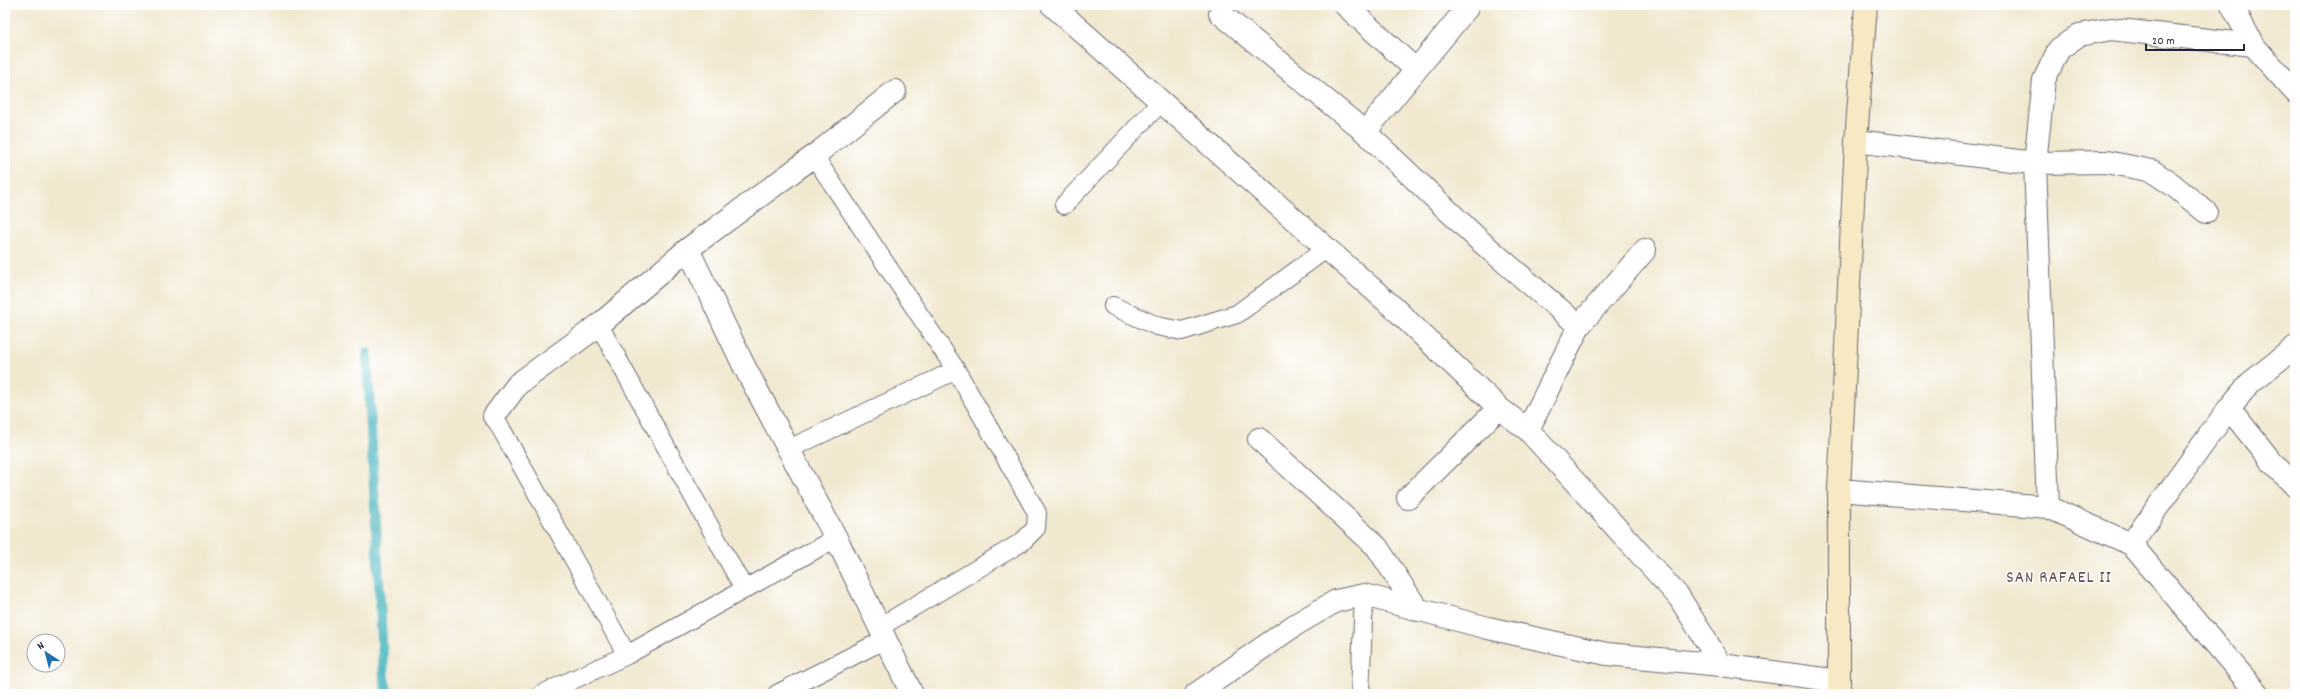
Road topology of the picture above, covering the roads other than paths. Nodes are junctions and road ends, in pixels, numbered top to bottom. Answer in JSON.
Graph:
{"nodes":[{"id":1,"x":1052,"y":5,"type":"edge"},
{"id":2,"x":1345,"y":5,"type":"edge"},
{"id":3,"x":1866,"y":5,"type":"edge"},
{"id":4,"x":2232,"y":5,"type":"edge"},
{"id":5,"x":1467,"y":8,"type":"dead end"},
{"id":6,"x":1220,"y":13,"type":"dead end"},
{"id":7,"x":2253,"y":45,"type":"junction"},
{"id":8,"x":1416,"y":70,"type":"junction"},
{"id":9,"x":895,"y":91,"type":"dead end"},
{"id":10,"x":2295,"y":92,"type":"edge"},
{"id":11,"x":1161,"y":102,"type":"junction"},
{"id":12,"x":1365,"y":132,"type":"junction"},
{"id":13,"x":1856,"y":141,"type":"junction"},
{"id":14,"x":814,"y":156,"type":"junction"},
{"id":15,"x":2035,"y":163,"type":"junction"},
{"id":16,"x":1064,"y":205,"type":"dead end"},
{"id":17,"x":2206,"y":212,"type":"dead end"},
{"id":18,"x":688,"y":249,"type":"junction"},
{"id":19,"x":1326,"y":249,"type":"junction"},
{"id":20,"x":1645,"y":250,"type":"dead end"},
{"id":21,"x":1113,"y":306,"type":"dead end"},
{"id":22,"x":599,"y":325,"type":"junction"},
{"id":23,"x":1579,"y":326,"type":"junction"},
{"id":24,"x":2295,"y":347,"type":"edge"},
{"id":25,"x":956,"y":370,"type":"junction"},
{"id":26,"x":1499,"y":408,"type":"junction"},
{"id":27,"x":2229,"y":408,"type":"junction"},
{"id":28,"x":494,"y":416,"type":"joint"},
{"id":29,"x":1528,"y":430,"type":"junction"},
{"id":30,"x":1259,"y":439,"type":"dead end"},
{"id":31,"x":789,"y":449,"type":"junction"},
{"id":32,"x":2295,"y":486,"type":"edge"},
{"id":33,"x":1839,"y":490,"type":"junction"},
{"id":34,"x":1408,"y":498,"type":"dead end"},
{"id":35,"x":2048,"y":507,"type":"junction"},
{"id":36,"x":836,"y":538,"type":"junction"},
{"id":37,"x":2132,"y":544,"type":"junction"},
{"id":38,"x":744,"y":589,"type":"junction"},
{"id":39,"x":1364,"y":595,"type":"junction"},
{"id":40,"x":1418,"y":610,"type":"junction"},
{"id":41,"x":881,"y":634,"type":"junction"},
{"id":42,"x":628,"y":655,"type":"junction"},
{"id":43,"x":1721,"y":665,"type":"junction"},
{"id":44,"x":1839,"y":688,"type":"edge"},
{"id":45,"x":542,"y":694,"type":"edge"},
{"id":46,"x":777,"y":694,"type":"edge"},
{"id":47,"x":912,"y":694,"type":"edge"},
{"id":48,"x":1196,"y":694,"type":"edge"},
{"id":49,"x":1360,"y":694,"type":"edge"},
{"id":50,"x":2258,"y":694,"type":"edge"}],
"edges":[{"from":1,"to":11,"type":"street"},
{"from":2,"to":8,"type":"street"},
{"from":3,"to":13,"type":"street"},
{"from":4,"to":7,"type":"street"},
{"from":5,"to":8,"type":"street"},
{"from":6,"to":12,"type":"street"},
{"from":7,"to":10,"type":"street"},
{"from":7,"to":15,"type":"street"},
{"from":8,"to":12,"type":"street"},
{"from":9,"to":14,"type":"street"},
{"from":11,"to":16,"type":"lane"},
{"from":11,"to":19,"type":"street"},
{"from":12,"to":23,"type":"street"},
{"from":13,"to":15,"type":"street"},
{"from":13,"to":33,"type":"street"},
{"from":14,"to":18,"type":"street"},
{"from":14,"to":25,"type":"lane"},
{"from":15,"to":17,"type":"street"},
{"from":15,"to":35,"type":"street"},
{"from":18,"to":22,"type":"street"},
{"from":18,"to":31,"type":"street"},
{"from":19,"to":21,"type":"lane"},
{"from":19,"to":26,"type":"street"},
{"from":20,"to":23,"type":"street"},
{"from":22,"to":28,"type":"street"},
{"from":22,"to":38,"type":"lane"},
{"from":23,"to":29,"type":"street"},
{"from":24,"to":27,"type":"street"},
{"from":25,"to":31,"type":"lane"},
{"from":25,"to":41,"type":"lane"},
{"from":26,"to":29,"type":"street"},
{"from":26,"to":34,"type":"street"},
{"from":27,"to":32,"type":"street"},
{"from":27,"to":37,"type":"street"},
{"from":28,"to":42,"type":"lane"},
{"from":29,"to":43,"type":"street"},
{"from":30,"to":40,"type":"street"},
{"from":31,"to":36,"type":"street"},
{"from":33,"to":35,"type":"street"},
{"from":33,"to":44,"type":"street"},
{"from":35,"to":37,"type":"street"},
{"from":36,"to":38,"type":"lane"},
{"from":36,"to":41,"type":"street"},
{"from":37,"to":50,"type":"street"},
{"from":38,"to":42,"type":"lane"},
{"from":39,"to":40,"type":"street"},
{"from":39,"to":48,"type":"street"},
{"from":39,"to":49,"type":"lane"},
{"from":40,"to":43,"type":"street"},
{"from":41,"to":46,"type":"lane"},
{"from":41,"to":47,"type":"street"},
{"from":42,"to":45,"type":"lane"},
{"from":43,"to":44,"type":"street"}]}
